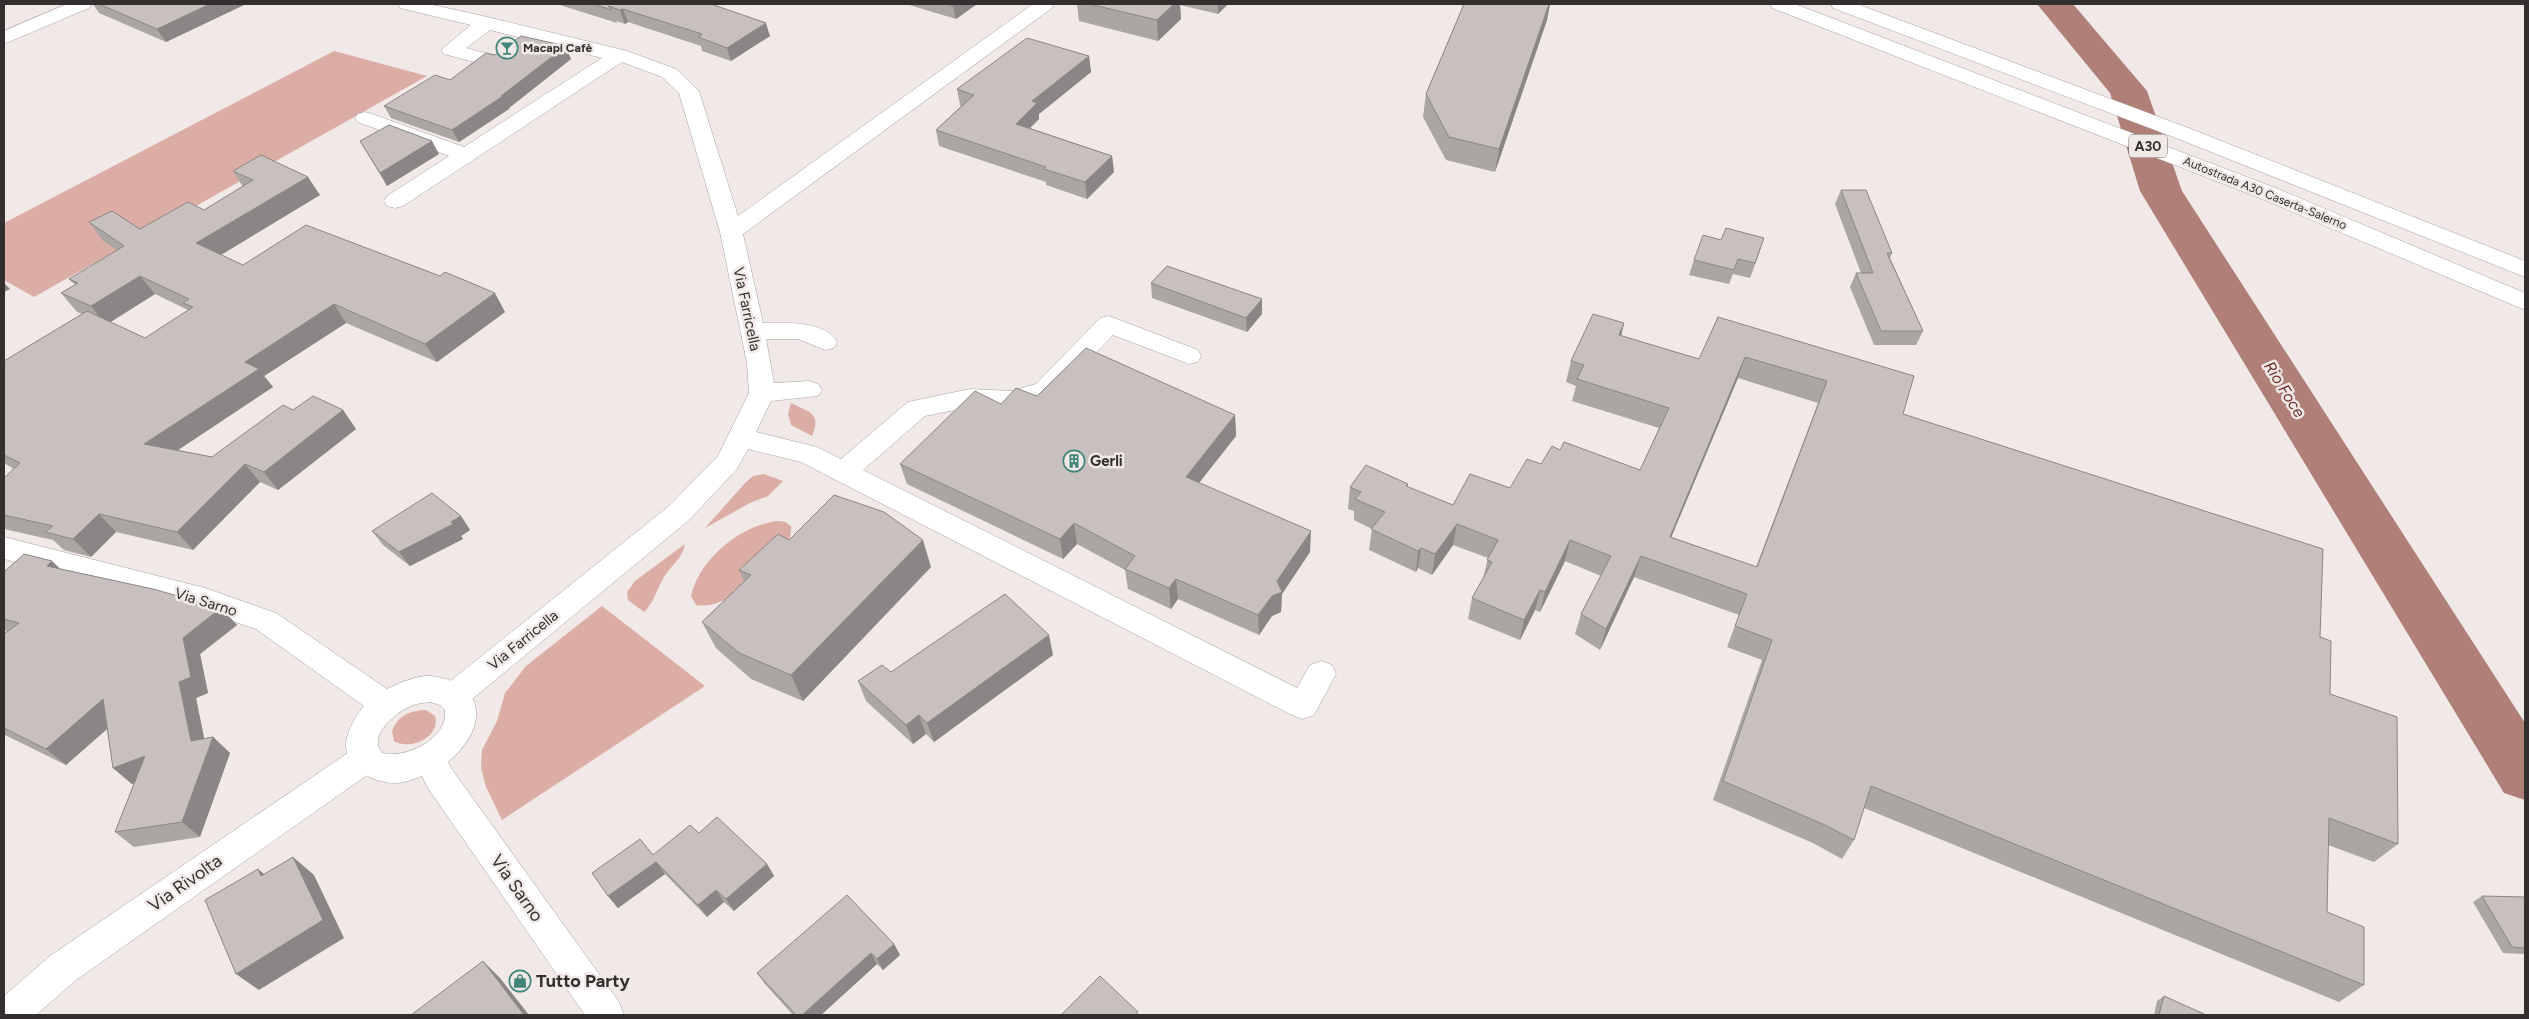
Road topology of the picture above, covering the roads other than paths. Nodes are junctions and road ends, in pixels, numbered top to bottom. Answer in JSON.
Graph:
{"nodes":[{"id":1,"x":82,"y":4,"type":"edge"},
{"id":2,"x":408,"y":4,"type":"edge"},
{"id":3,"x":1045,"y":4,"type":"edge"},
{"id":4,"x":1779,"y":4,"type":"edge"},
{"id":5,"x":1840,"y":4,"type":"edge"},
{"id":6,"x":488,"y":23,"type":"junction"},
{"id":7,"x":4,"y":38,"type":"edge"},
{"id":8,"x":620,"y":55,"type":"junction"},
{"id":9,"x":485,"y":59,"type":"edge"},
{"id":10,"x":365,"y":118,"type":"dead end"},
{"id":11,"x":466,"y":155,"type":"junction"},
{"id":12,"x":395,"y":201,"type":"dead end"},
{"id":13,"x":730,"y":232,"type":"junction"},
{"id":14,"x":2525,"y":270,"type":"edge"},
{"id":15,"x":2521,"y":301,"type":"edge"},
{"id":16,"x":752,"y":331,"type":"junction"},
{"id":17,"x":824,"y":342,"type":"dead end"},
{"id":18,"x":1189,"y":356,"type":"dead end"},
{"id":19,"x":809,"y":390,"type":"dead end"},
{"id":20,"x":762,"y":393,"type":"junction"},
{"id":21,"x":741,"y":438,"type":"junction"},
{"id":22,"x":843,"y":472,"type":"junction"},
{"id":23,"x":4,"y":548,"type":"edge"},
{"id":24,"x":1321,"y":674,"type":"dead end"},
{"id":25,"x":454,"y":696,"type":"junction"},
{"id":26,"x":386,"y":705,"type":"junction"},
{"id":27,"x":366,"y":758,"type":"junction"},
{"id":28,"x":430,"y":758,"type":"junction"},
{"id":29,"x":9,"y":1015,"type":"edge"},
{"id":30,"x":606,"y":1015,"type":"edge"}],
"edges":[{"from":1,"to":7,"type":"main road"},
{"from":2,"to":6,"type":"main road","name":"Via Farricella"},
{"from":3,"to":13,"type":"main road"},
{"from":4,"to":15,"type":"main road","name":"Autostrada A30 Caserta-Salerno","number":"A30"},
{"from":5,"to":14,"type":"main road","name":"Autostrada A30 Caserta-Salerno","number":"A30"},
{"from":6,"to":8,"type":"main road","name":"Via Farricella"},
{"from":6,"to":9,"type":"main road"},
{"from":8,"to":11,"type":"main road"},
{"from":8,"to":13,"type":"main road","name":"Via Farricella"},
{"from":10,"to":11,"type":"main road"},
{"from":11,"to":12,"type":"main road"},
{"from":13,"to":16,"type":"main road","name":"Via Farricella"},
{"from":16,"to":17,"type":"main road"},
{"from":16,"to":20,"type":"main road","name":"Via Farricella"},
{"from":18,"to":22,"type":"main road"},
{"from":19,"to":20,"type":"main road"},
{"from":20,"to":21,"type":"main road","name":"Via Farricella"},
{"from":21,"to":22,"type":"main road"},
{"from":21,"to":25,"type":"main road","name":"Via Farricella"},
{"from":22,"to":24,"type":"main road"},
{"from":23,"to":26,"type":"main road","name":"Via Sarno"},
{"from":25,"to":26,"type":"main road"},
{"from":25,"to":28,"type":"main road"},
{"from":26,"to":27,"type":"main road"},
{"from":27,"to":28,"type":"main road"},
{"from":27,"to":29,"type":"main road","name":"Via Rivolta"},
{"from":28,"to":30,"type":"main road","name":"Via Sarno"}]}
